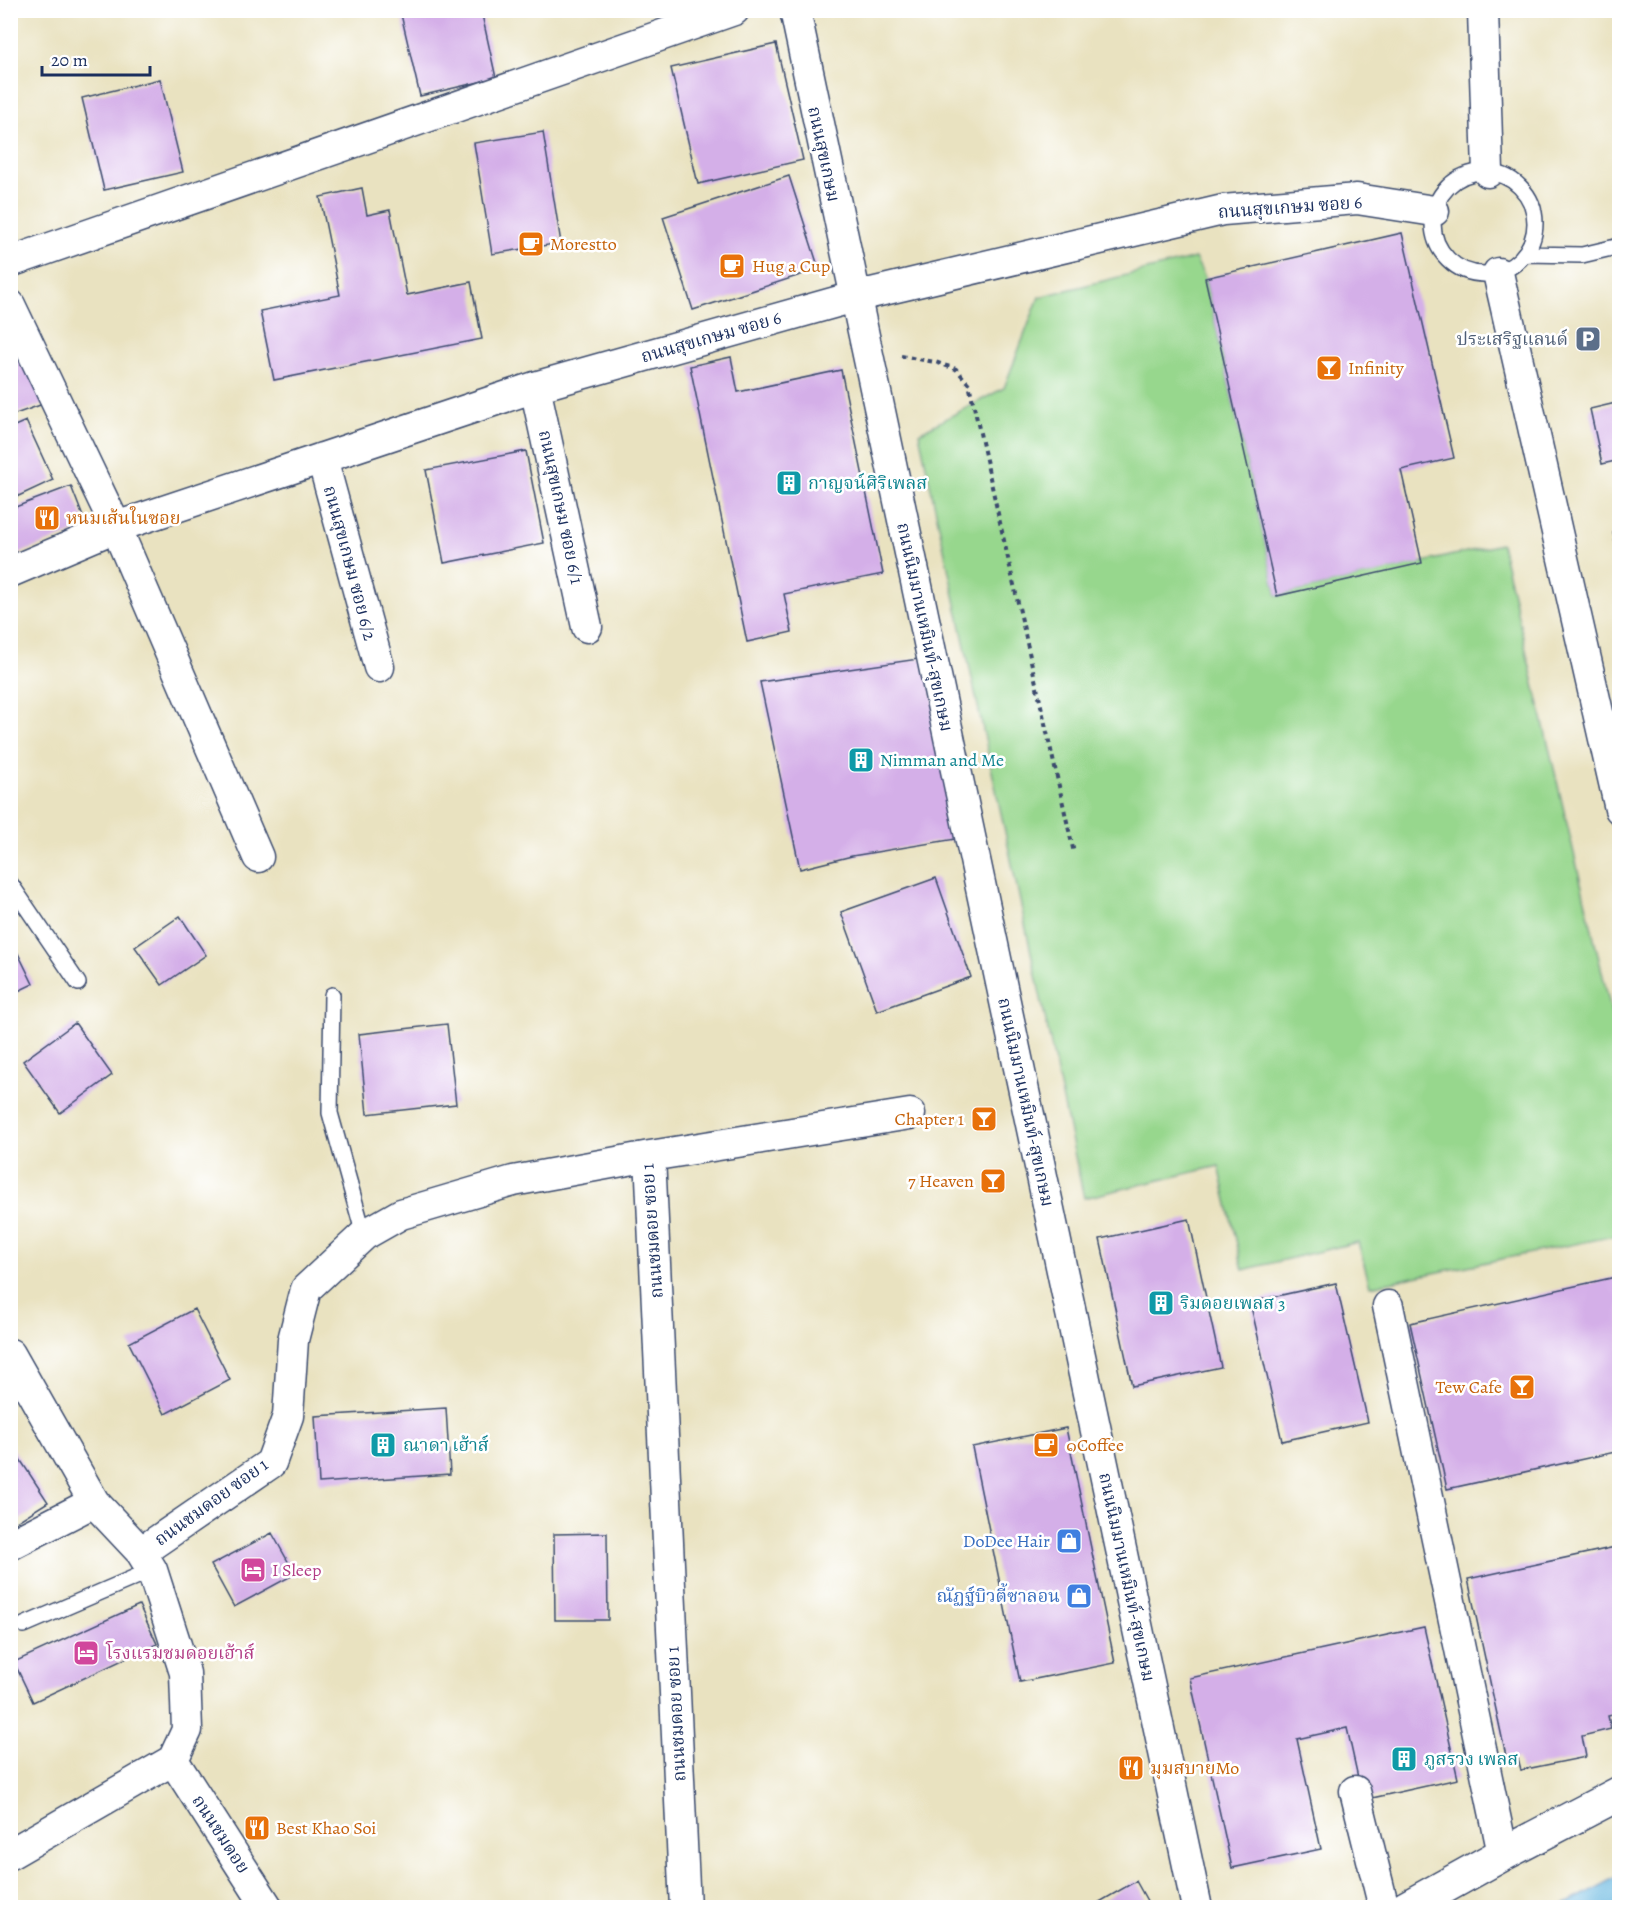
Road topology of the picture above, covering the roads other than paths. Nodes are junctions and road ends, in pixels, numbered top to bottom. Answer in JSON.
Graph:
{"nodes":[{"id":1,"x":734,"y":10,"type":"edge"},
{"id":2,"x":795,"y":10,"type":"edge"},
{"id":3,"x":1483,"y":10,"type":"edge"},
{"id":4,"x":1488,"y":172,"type":"junction"},
{"id":5,"x":1434,"y":211,"type":"junction"},
{"id":6,"x":1620,"y":246,"type":"edge"},
{"id":7,"x":1525,"y":255,"type":"junction"},
{"id":8,"x":10,"y":262,"type":"edge"},
{"id":9,"x":1498,"y":273,"type":"junction"},
{"id":10,"x":854,"y":297,"type":"junction"},
{"id":11,"x":10,"y":305,"type":"edge"},
{"id":12,"x":535,"y":387,"type":"junction"},
{"id":13,"x":322,"y":458,"type":"junction"},
{"id":14,"x":116,"y":527,"type":"junction"},
{"id":15,"x":10,"y":572,"type":"edge"},
{"id":16,"x":587,"y":627,"type":"dead end"},
{"id":17,"x":379,"y":667,"type":"dead end"},
{"id":18,"x":1620,"y":809,"type":"edge"},
{"id":19,"x":258,"y":857,"type":"dead end"},
{"id":20,"x":10,"y":883,"type":"edge"},
{"id":21,"x":78,"y":982,"type":"dead end"},
{"id":22,"x":332,"y":995,"type":"dead end"},
{"id":23,"x":910,"y":1114,"type":"dead end"},
{"id":24,"x":650,"y":1156,"type":"junction"},
{"id":25,"x":364,"y":1235,"type":"junction"},
{"id":26,"x":1388,"y":1306,"type":"dead end"},
{"id":27,"x":10,"y":1354,"type":"edge"},
{"id":28,"x":94,"y":1502,"type":"junction"},
{"id":29,"x":10,"y":1545,"type":"edge"},
{"id":30,"x":147,"y":1561,"type":"junction"},
{"id":31,"x":24,"y":1625,"type":"dead end"},
{"id":32,"x":173,"y":1760,"type":"junction"},
{"id":33,"x":1355,"y":1791,"type":"dead end"},
{"id":34,"x":1620,"y":1793,"type":"edge"},
{"id":35,"x":10,"y":1854,"type":"edge"},
{"id":36,"x":1503,"y":1854,"type":"junction"},
{"id":37,"x":268,"y":1908,"type":"edge"},
{"id":38,"x":685,"y":1908,"type":"edge"},
{"id":39,"x":1197,"y":1908,"type":"edge"},
{"id":40,"x":1384,"y":1908,"type":"edge"},
{"id":41,"x":1406,"y":1908,"type":"edge"}],
"edges":[{"from":1,"to":8,"type":"street"},
{"from":2,"to":10,"type":"street","name":"ถนนสุขเกษม"},
{"from":3,"to":4,"type":"street"},
{"from":4,"to":5,"type":"lane"},
{"from":4,"to":7,"type":"lane"},
{"from":5,"to":9,"type":"lane"},
{"from":5,"to":10,"type":"street","name":"ถนนสุขเกษม ซอย 6"},
{"from":6,"to":7,"type":"lane"},
{"from":7,"to":9,"type":"lane"},
{"from":9,"to":18,"type":"street"},
{"from":10,"to":12,"type":"street","name":"ถนนสุขเกษม ซอย 6"},
{"from":10,"to":39,"type":"street","name":"ถนนนิมมานเหมินท์-สุขเกษม"},
{"from":11,"to":14,"type":"street"},
{"from":12,"to":13,"type":"street","name":"ถนนสุขเกษม ซอย 6"},
{"from":12,"to":16,"type":"street","name":"ถนนสุขเกษม ซอย 6/1"},
{"from":13,"to":14,"type":"street","name":"ถนนสุขเกษม ซอย 6"},
{"from":13,"to":17,"type":"street","name":"ถนนสุขเกษม ซอย 6/2"},
{"from":14,"to":15,"type":"street","name":"ถนนสุขเกษม ซอย 6"},
{"from":14,"to":19,"type":"street"},
{"from":20,"to":21,"type":"lane"},
{"from":22,"to":25,"type":"lane"},
{"from":23,"to":24,"type":"street"},
{"from":24,"to":25,"type":"street","name":"ถนนชมดอย ซอย 1"},
{"from":24,"to":38,"type":"street","name":"ถนนชมดอย ซอย 1"},
{"from":25,"to":30,"type":"street","name":"ถนนชมดอย ซอย 1"},
{"from":26,"to":36,"type":"street"},
{"from":27,"to":28,"type":"street"},
{"from":28,"to":29,"type":"street"},
{"from":28,"to":30,"type":"street"},
{"from":30,"to":31,"type":"lane"},
{"from":30,"to":32,"type":"street"},
{"from":32,"to":35,"type":"street"},
{"from":32,"to":37,"type":"street","name":"ถนนชมดอย"},
{"from":33,"to":40,"type":"street"},
{"from":34,"to":36,"type":"main road"},
{"from":36,"to":41,"type":"main road"}]}
